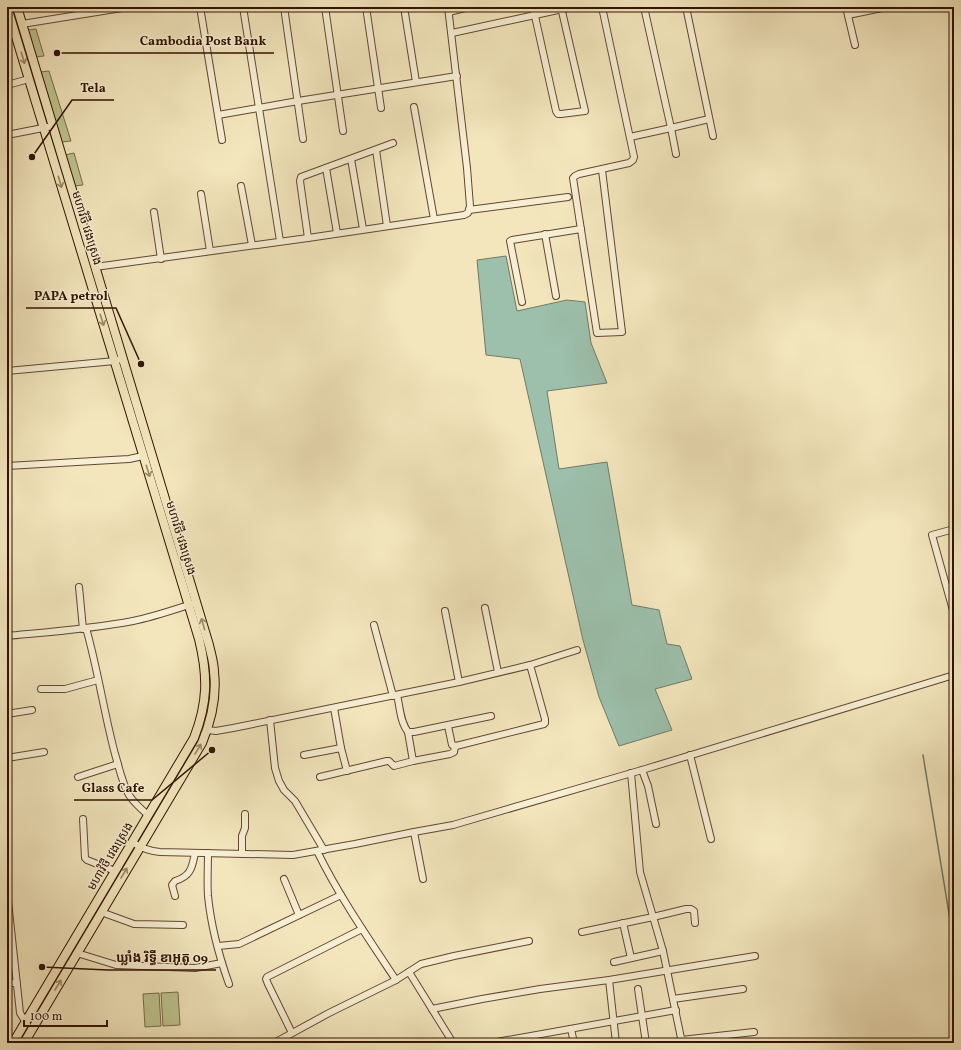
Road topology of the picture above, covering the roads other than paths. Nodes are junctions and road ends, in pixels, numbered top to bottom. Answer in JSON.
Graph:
{"nodes":[{"id":1,"x":17,"y":7,"type":"edge"},
{"id":2,"x":128,"y":7,"type":"edge"},
{"id":3,"x":200,"y":7,"type":"edge"},
{"id":4,"x":243,"y":7,"type":"edge"},
{"id":5,"x":284,"y":7,"type":"edge"},
{"id":6,"x":325,"y":7,"type":"edge"},
{"id":7,"x":366,"y":7,"type":"edge"},
{"id":8,"x":404,"y":7,"type":"edge"},
{"id":9,"x":469,"y":7,"type":"edge"},
{"id":10,"x":534,"y":7,"type":"edge"},
{"id":11,"x":572,"y":7,"type":"edge"},
{"id":12,"x":602,"y":7,"type":"edge"},
{"id":13,"x":644,"y":7,"type":"edge"},
{"id":14,"x":686,"y":7,"type":"edge"},
{"id":15,"x":846,"y":7,"type":"edge"},
{"id":16,"x":886,"y":7,"type":"edge"},
{"id":17,"x":562,"y":8,"type":"edge"},
{"id":18,"x":449,"y":9,"type":"edge"},
{"id":19,"x":8,"y":11,"type":"edge"},
{"id":20,"x":535,"y":15,"type":"junction"},
{"id":21,"x":848,"y":15,"type":"junction"},
{"id":22,"x":22,"y":24,"type":"junction"},
{"id":23,"x":452,"y":33,"type":"junction"},
{"id":24,"x":855,"y":45,"type":"dead end"},
{"id":25,"x":457,"y":76,"type":"junction"},
{"id":26,"x":29,"y":79,"type":"junction"},
{"id":27,"x":416,"y":82,"type":"junction"},
{"id":28,"x":7,"y":85,"type":"edge"},
{"id":29,"x":378,"y":88,"type":"junction"},
{"id":30,"x":338,"y":94,"type":"junction"},
{"id":31,"x":298,"y":101,"type":"junction"},
{"id":32,"x":259,"y":107,"type":"junction"},
{"id":33,"x":414,"y":107,"type":"dead end"},
{"id":34,"x":381,"y":108,"type":"dead end"},
{"id":35,"x":218,"y":115,"type":"junction"},
{"id":36,"x":709,"y":119,"type":"junction"},
{"id":37,"x":53,"y":126,"type":"junction"},
{"id":38,"x":44,"y":128,"type":"junction"},
{"id":39,"x":671,"y":128,"type":"junction"},
{"id":40,"x":344,"y":131,"type":"dead end"},
{"id":41,"x":7,"y":135,"type":"edge"},
{"id":42,"x":713,"y":136,"type":"dead end"},
{"id":43,"x":630,"y":137,"type":"junction"},
{"id":44,"x":304,"y":139,"type":"dead end"},
{"id":45,"x":222,"y":140,"type":"dead end"},
{"id":46,"x":393,"y":143,"type":"dead end"},
{"id":47,"x":376,"y":150,"type":"junction"},
{"id":48,"x":676,"y":154,"type":"dead end"},
{"id":49,"x":351,"y":159,"type":"junction"},
{"id":50,"x":326,"y":168,"type":"junction"},
{"id":51,"x":602,"y":170,"type":"junction"},
{"id":52,"x":241,"y":186,"type":"dead end"},
{"id":53,"x":202,"y":194,"type":"dead end"},
{"id":54,"x":568,"y":197,"type":"dead end"},
{"id":55,"x":469,"y":210,"type":"junction"},
{"id":56,"x":154,"y":212,"type":"dead end"},
{"id":57,"x":80,"y":215,"type":"junction"},
{"id":58,"x":71,"y":218,"type":"junction"},
{"id":59,"x":434,"y":219,"type":"junction"},
{"id":60,"x":387,"y":226,"type":"junction"},
{"id":61,"x":363,"y":229,"type":"junction"},
{"id":62,"x":581,"y":229,"type":"junction"},
{"id":63,"x":337,"y":233,"type":"junction"},
{"id":64,"x":545,"y":234,"type":"junction"},
{"id":65,"x":308,"y":238,"type":"junction"},
{"id":66,"x":280,"y":241,"type":"junction"},
{"id":67,"x":252,"y":245,"type":"junction"},
{"id":68,"x":210,"y":252,"type":"junction"},
{"id":69,"x":160,"y":259,"type":"junction"},
{"id":70,"x":95,"y":267,"type":"junction"},
{"id":71,"x":556,"y":296,"type":"dead end"},
{"id":72,"x":522,"y":302,"type":"dead end"},
{"id":73,"x":123,"y":358,"type":"junction"},
{"id":74,"x":114,"y":361,"type":"junction"},
{"id":75,"x":7,"y":371,"type":"edge"},
{"id":76,"x":143,"y":456,"type":"junction"},
{"id":77,"x":7,"y":466,"type":"edge"},
{"id":78,"x":954,"y":529,"type":"edge"},
{"id":79,"x":79,"y":587,"type":"dead end"},
{"id":80,"x":193,"y":604,"type":"junction"},
{"id":81,"x":485,"y":608,"type":"dead end"},
{"id":82,"x":445,"y":611,"type":"dead end"},
{"id":83,"x":954,"y":614,"type":"edge"},
{"id":84,"x":374,"y":625,"type":"dead end"},
{"id":85,"x":84,"y":628,"type":"junction"},
{"id":86,"x":7,"y":636,"type":"edge"},
{"id":87,"x":577,"y":650,"type":"dead end"},
{"id":88,"x":530,"y":665,"type":"junction"},
{"id":89,"x":498,"y":672,"type":"junction"},
{"id":90,"x":954,"y":675,"type":"edge"},
{"id":91,"x":98,"y":680,"type":"junction"},
{"id":92,"x":459,"y":682,"type":"junction"},
{"id":93,"x":41,"y":689,"type":"dead end"},
{"id":94,"x":395,"y":695,"type":"junction"},
{"id":95,"x":334,"y":708,"type":"junction"},
{"id":96,"x":32,"y":710,"type":"dead end"},
{"id":97,"x":7,"y":714,"type":"edge"},
{"id":98,"x":491,"y":716,"type":"dead end"},
{"id":99,"x":270,"y":720,"type":"junction"},
{"id":100,"x":448,"y":726,"type":"junction"},
{"id":101,"x":207,"y":730,"type":"junction"},
{"id":102,"x":408,"y":732,"type":"junction"},
{"id":103,"x":455,"y":746,"type":"junction"},
{"id":104,"x":341,"y":748,"type":"junction"},
{"id":105,"x":44,"y":752,"type":"dead end"},
{"id":106,"x":304,"y":755,"type":"dead end"},
{"id":107,"x":690,"y":755,"type":"junction"},
{"id":108,"x":7,"y":758,"type":"edge"},
{"id":109,"x":413,"y":761,"type":"junction"},
{"id":110,"x":118,"y":764,"type":"junction"},
{"id":111,"x":642,"y":770,"type":"junction"},
{"id":112,"x":346,"y":771,"type":"junction"},
{"id":113,"x":631,"y":773,"type":"junction"},
{"id":114,"x":78,"y":777,"type":"dead end"},
{"id":115,"x":320,"y":777,"type":"dead end"},
{"id":116,"x":245,"y":814,"type":"dead end"},
{"id":117,"x":148,"y":815,"type":"junction"},
{"id":118,"x":83,"y":819,"type":"dead end"},
{"id":119,"x":656,"y":824,"type":"dead end"},
{"id":120,"x":414,"y":832,"type":"junction"},
{"id":121,"x":712,"y":839,"type":"dead end"},
{"id":122,"x":132,"y":842,"type":"junction"},
{"id":123,"x":140,"y":848,"type":"junction"},
{"id":124,"x":320,"y":850,"type":"junction"},
{"id":125,"x":208,"y":852,"type":"junction"},
{"id":126,"x":195,"y":853,"type":"junction"},
{"id":127,"x":242,"y":854,"type":"junction"},
{"id":128,"x":115,"y":871,"type":"junction"},
{"id":129,"x":284,"y":879,"type":"dead end"},
{"id":130,"x":423,"y":879,"type":"dead end"},
{"id":131,"x":7,"y":892,"type":"edge"},
{"id":132,"x":341,"y":895,"type":"junction"},
{"id":133,"x":175,"y":896,"type":"dead end"},
{"id":134,"x":101,"y":912,"type":"junction"},
{"id":135,"x":299,"y":915,"type":"junction"},
{"id":136,"x":653,"y":917,"type":"junction"},
{"id":137,"x":8,"y":919,"type":"edge"},
{"id":138,"x":623,"y":923,"type":"junction"},
{"id":139,"x":695,"y":923,"type":"dead end"},
{"id":140,"x":183,"y":925,"type":"dead end"},
{"id":141,"x":362,"y":929,"type":"junction"},
{"id":142,"x":582,"y":932,"type":"dead end"},
{"id":143,"x":529,"y":941,"type":"dead end"},
{"id":144,"x":10,"y":944,"type":"edge"},
{"id":145,"x":218,"y":946,"type":"junction"},
{"id":146,"x":663,"y":951,"type":"junction"},
{"id":147,"x":77,"y":953,"type":"junction"},
{"id":148,"x":755,"y":956,"type":"dead end"},
{"id":149,"x":631,"y":958,"type":"junction"},
{"id":150,"x":614,"y":962,"type":"dead end"},
{"id":151,"x":222,"y":963,"type":"junction"},
{"id":152,"x":667,"y":971,"type":"junction"},
{"id":153,"x":409,"y":972,"type":"junction"},
{"id":154,"x":396,"y":980,"type":"junction"},
{"id":155,"x":608,"y":980,"type":"junction"},
{"id":156,"x":7,"y":983,"type":"edge"},
{"id":157,"x":17,"y":983,"type":"junction"},
{"id":158,"x":229,"y":984,"type":"dead end"},
{"id":159,"x":638,"y":989,"type":"dead end"},
{"id":160,"x":743,"y":989,"type":"dead end"},
{"id":161,"x":673,"y":999,"type":"junction"},
{"id":162,"x":432,"y":1009,"type":"junction"},
{"id":163,"x":676,"y":1010,"type":"junction"},
{"id":164,"x":643,"y":1016,"type":"junction"},
{"id":165,"x":614,"y":1022,"type":"junction"},
{"id":166,"x":25,"y":1023,"type":"junction"},
{"id":167,"x":33,"y":1028,"type":"junction"},
{"id":168,"x":572,"y":1029,"type":"junction"},
{"id":169,"x":754,"y":1032,"type":"dead end"},
{"id":170,"x":292,"y":1033,"type":"junction"},
{"id":171,"x":681,"y":1042,"type":"edge"},
{"id":172,"x":13,"y":1043,"type":"edge"},
{"id":173,"x":24,"y":1043,"type":"edge"},
{"id":174,"x":274,"y":1043,"type":"edge"},
{"id":175,"x":454,"y":1043,"type":"edge"},
{"id":176,"x":491,"y":1043,"type":"edge"},
{"id":177,"x":574,"y":1043,"type":"edge"},
{"id":178,"x":616,"y":1043,"type":"edge"},
{"id":179,"x":646,"y":1043,"type":"edge"}],
"edges":[{"from":1,"to":22,"type":"main road","name":"មហាវិថី វេងស្រេង"},
{"from":2,"to":22,"type":"street"},
{"from":3,"to":35,"type":"street"},
{"from":4,"to":32,"type":"street"},
{"from":5,"to":31,"type":"street"},
{"from":6,"to":30,"type":"street"},
{"from":7,"to":29,"type":"street"},
{"from":8,"to":27,"type":"street"},
{"from":9,"to":18,"type":"street"},
{"from":10,"to":20,"type":"street"},
{"from":11,"to":17,"type":"street"},
{"from":12,"to":43,"type":"street"},
{"from":13,"to":39,"type":"street"},
{"from":14,"to":36,"type":"street"},
{"from":15,"to":21,"type":"street"},
{"from":16,"to":21,"type":"street"},
{"from":17,"to":20,"type":"street"},
{"from":17,"to":20,"type":"street"},
{"from":18,"to":23,"type":"street"},
{"from":19,"to":26,"type":"main road","name":"មហាវិថី វេងស្រេង","one_way":true},
{"from":20,"to":23,"type":"street"},
{"from":21,"to":24,"type":"street"},
{"from":22,"to":37,"type":"main road","name":"មហាវិថី វេងស្រេង"},
{"from":23,"to":25,"type":"street"},
{"from":25,"to":27,"type":"street"},
{"from":25,"to":55,"type":"street"},
{"from":26,"to":28,"type":"street"},
{"from":26,"to":38,"type":"main road","name":"មហាវិថី វេងស្រេង"},
{"from":27,"to":29,"type":"street"},
{"from":29,"to":30,"type":"street"},
{"from":29,"to":34,"type":"street"},
{"from":30,"to":31,"type":"street"},
{"from":30,"to":40,"type":"street"},
{"from":31,"to":32,"type":"street"},
{"from":31,"to":44,"type":"street"},
{"from":32,"to":35,"type":"street"},
{"from":32,"to":66,"type":"street"},
{"from":33,"to":59,"type":"street"},
{"from":35,"to":45,"type":"street"},
{"from":36,"to":39,"type":"street"},
{"from":36,"to":42,"type":"street"},
{"from":37,"to":38,"type":"street"},
{"from":37,"to":57,"type":"main road","name":"មហាវិថី វេងស្រេង"},
{"from":38,"to":41,"type":"street"},
{"from":38,"to":58,"type":"main road","name":"មហាវិថី វេងស្រេង","one_way":true},
{"from":39,"to":43,"type":"street"},
{"from":39,"to":48,"type":"street"},
{"from":43,"to":51,"type":"street"},
{"from":46,"to":47,"type":"street"},
{"from":47,"to":49,"type":"street"},
{"from":47,"to":60,"type":"street"},
{"from":49,"to":50,"type":"street"},
{"from":49,"to":61,"type":"street"},
{"from":50,"to":63,"type":"street"},
{"from":50,"to":65,"type":"street"},
{"from":51,"to":62,"type":"street"},
{"from":51,"to":62,"type":"street"},
{"from":52,"to":67,"type":"street"},
{"from":53,"to":68,"type":"street"},
{"from":54,"to":55,"type":"street"},
{"from":55,"to":59,"type":"street"},
{"from":56,"to":69,"type":"street"},
{"from":57,"to":58,"type":"main road"},
{"from":57,"to":70,"type":"main road","name":"មហាវិថី វេងស្រេង"},
{"from":58,"to":74,"type":"main road","name":"មហាវិថី វេងស្រេង","one_way":true},
{"from":59,"to":60,"type":"street"},
{"from":60,"to":61,"type":"street"},
{"from":61,"to":63,"type":"street"},
{"from":62,"to":64,"type":"street"},
{"from":63,"to":65,"type":"street"},
{"from":64,"to":71,"type":"street"},
{"from":64,"to":72,"type":"street"},
{"from":65,"to":66,"type":"street"},
{"from":66,"to":67,"type":"street"},
{"from":67,"to":68,"type":"street"},
{"from":68,"to":69,"type":"street"},
{"from":69,"to":70,"type":"street"},
{"from":70,"to":73,"type":"main road","name":"មហាវិថី វេងស្រេង"},
{"from":73,"to":74,"type":"street"},
{"from":73,"to":80,"type":"main road","name":"មហាវិថី វេងស្រេង"},
{"from":74,"to":75,"type":"street"},
{"from":74,"to":76,"type":"main road","name":"មហាវិថី វេងស្រេង"},
{"from":76,"to":77,"type":"street"},
{"from":76,"to":80,"type":"main road","name":"មហាវិថី វេងស្រេង","one_way":true},
{"from":78,"to":83,"type":"street"},
{"from":79,"to":85,"type":"street"},
{"from":80,"to":85,"type":"street"},
{"from":101,"to":80,"type":"main road","name":"មហាវិថី វេងស្រេង","one_way":true},
{"from":80,"to":117,"type":"main road","name":"មហាវិថី វេងស្រេង"},
{"from":81,"to":89,"type":"street"},
{"from":82,"to":92,"type":"street"},
{"from":84,"to":94,"type":"street"},
{"from":85,"to":86,"type":"street"},
{"from":85,"to":91,"type":"street"},
{"from":87,"to":88,"type":"street"},
{"from":88,"to":89,"type":"street"},
{"from":88,"to":103,"type":"street"},
{"from":89,"to":92,"type":"street"},
{"from":90,"to":107,"type":"street"},
{"from":91,"to":93,"type":"street"},
{"from":91,"to":110,"type":"street"},
{"from":92,"to":94,"type":"street"},
{"from":94,"to":95,"type":"street"},
{"from":94,"to":102,"type":"street"},
{"from":95,"to":99,"type":"street"},
{"from":95,"to":104,"type":"street"},
{"from":96,"to":97,"type":"street"},
{"from":98,"to":100,"type":"street"},
{"from":99,"to":101,"type":"street"},
{"from":99,"to":124,"type":"street"},
{"from":100,"to":102,"type":"street"},
{"from":100,"to":103,"type":"street"},
{"from":123,"to":101,"type":"main road","name":"មហាវិថី វេងស្រេង","one_way":true},
{"from":102,"to":109,"type":"street"},
{"from":103,"to":109,"type":"street"},
{"from":104,"to":106,"type":"street"},
{"from":104,"to":112,"type":"street"},
{"from":105,"to":108,"type":"street"},
{"from":107,"to":111,"type":"street"},
{"from":107,"to":121,"type":"street"},
{"from":109,"to":112,"type":"street"},
{"from":110,"to":114,"type":"street"},
{"from":110,"to":117,"type":"street"},
{"from":111,"to":113,"type":"street"},
{"from":111,"to":119,"type":"street"},
{"from":112,"to":115,"type":"street"},
{"from":113,"to":120,"type":"street"},
{"from":113,"to":136,"type":"street"},
{"from":116,"to":127,"type":"street"},
{"from":117,"to":122,"type":"main road","name":"មហាវិថី វេងស្រេង"},
{"from":118,"to":128,"type":"street"},
{"from":120,"to":124,"type":"street"},
{"from":120,"to":130,"type":"street"},
{"from":122,"to":123,"type":"street"},
{"from":122,"to":128,"type":"main road","name":"មហាវិថី វេងស្រេង"},
{"from":123,"to":126,"type":"street"},
{"from":134,"to":123,"type":"main road","name":"មហាវិថី វេងស្រេង","one_way":true},
{"from":124,"to":127,"type":"street"},
{"from":124,"to":132,"type":"street"},
{"from":125,"to":126,"type":"street"},
{"from":125,"to":127,"type":"street"},
{"from":125,"to":145,"type":"street"},
{"from":126,"to":133,"type":"street"},
{"from":128,"to":166,"type":"main road","name":"មហាវិថី វេងស្រេង"},
{"from":129,"to":135,"type":"street"},
{"from":131,"to":137,"type":"street"},
{"from":132,"to":135,"type":"street"},
{"from":132,"to":141,"type":"street"},
{"from":134,"to":140,"type":"street"},
{"from":134,"to":147,"type":"main road","name":"មហាវិថី វេងស្រេង"},
{"from":135,"to":145,"type":"street"},
{"from":136,"to":138,"type":"street"},
{"from":136,"to":139,"type":"street"},
{"from":136,"to":146,"type":"street"},
{"from":137,"to":144,"type":"street"},
{"from":138,"to":142,"type":"street"},
{"from":138,"to":149,"type":"street"},
{"from":141,"to":154,"type":"street"},
{"from":141,"to":170,"type":"street"},
{"from":143,"to":153,"type":"street"},
{"from":144,"to":157,"type":"street"},
{"from":145,"to":151,"type":"street"},
{"from":146,"to":149,"type":"street"},
{"from":146,"to":152,"type":"street"},
{"from":147,"to":151,"type":"street"},
{"from":167,"to":147,"type":"main road","name":"មហាវិថី វេងស្រេង","one_way":true},
{"from":148,"to":152,"type":"street"},
{"from":149,"to":150,"type":"street"},
{"from":151,"to":158,"type":"street"},
{"from":152,"to":155,"type":"street"},
{"from":152,"to":161,"type":"street"},
{"from":153,"to":154,"type":"street"},
{"from":153,"to":162,"type":"street"},
{"from":154,"to":170,"type":"street"},
{"from":155,"to":162,"type":"street"},
{"from":155,"to":165,"type":"street"},
{"from":156,"to":157,"type":"street"},
{"from":157,"to":166,"type":"street"},
{"from":159,"to":164,"type":"street"},
{"from":160,"to":161,"type":"street"},
{"from":161,"to":163,"type":"street"},
{"from":162,"to":175,"type":"street"},
{"from":163,"to":164,"type":"street"},
{"from":163,"to":171,"type":"street"},
{"from":164,"to":165,"type":"street"},
{"from":164,"to":179,"type":"street"},
{"from":165,"to":168,"type":"street"},
{"from":165,"to":178,"type":"street"},
{"from":166,"to":167,"type":"street"},
{"from":166,"to":172,"type":"main road","name":"មហាវិថី វេងស្រេង"},
{"from":167,"to":173,"type":"main road","name":"មហាវិថី វេងស្រេង"},
{"from":168,"to":176,"type":"street"},
{"from":168,"to":177,"type":"street"},
{"from":169,"to":171,"type":"street"},
{"from":170,"to":174,"type":"street"}]}
